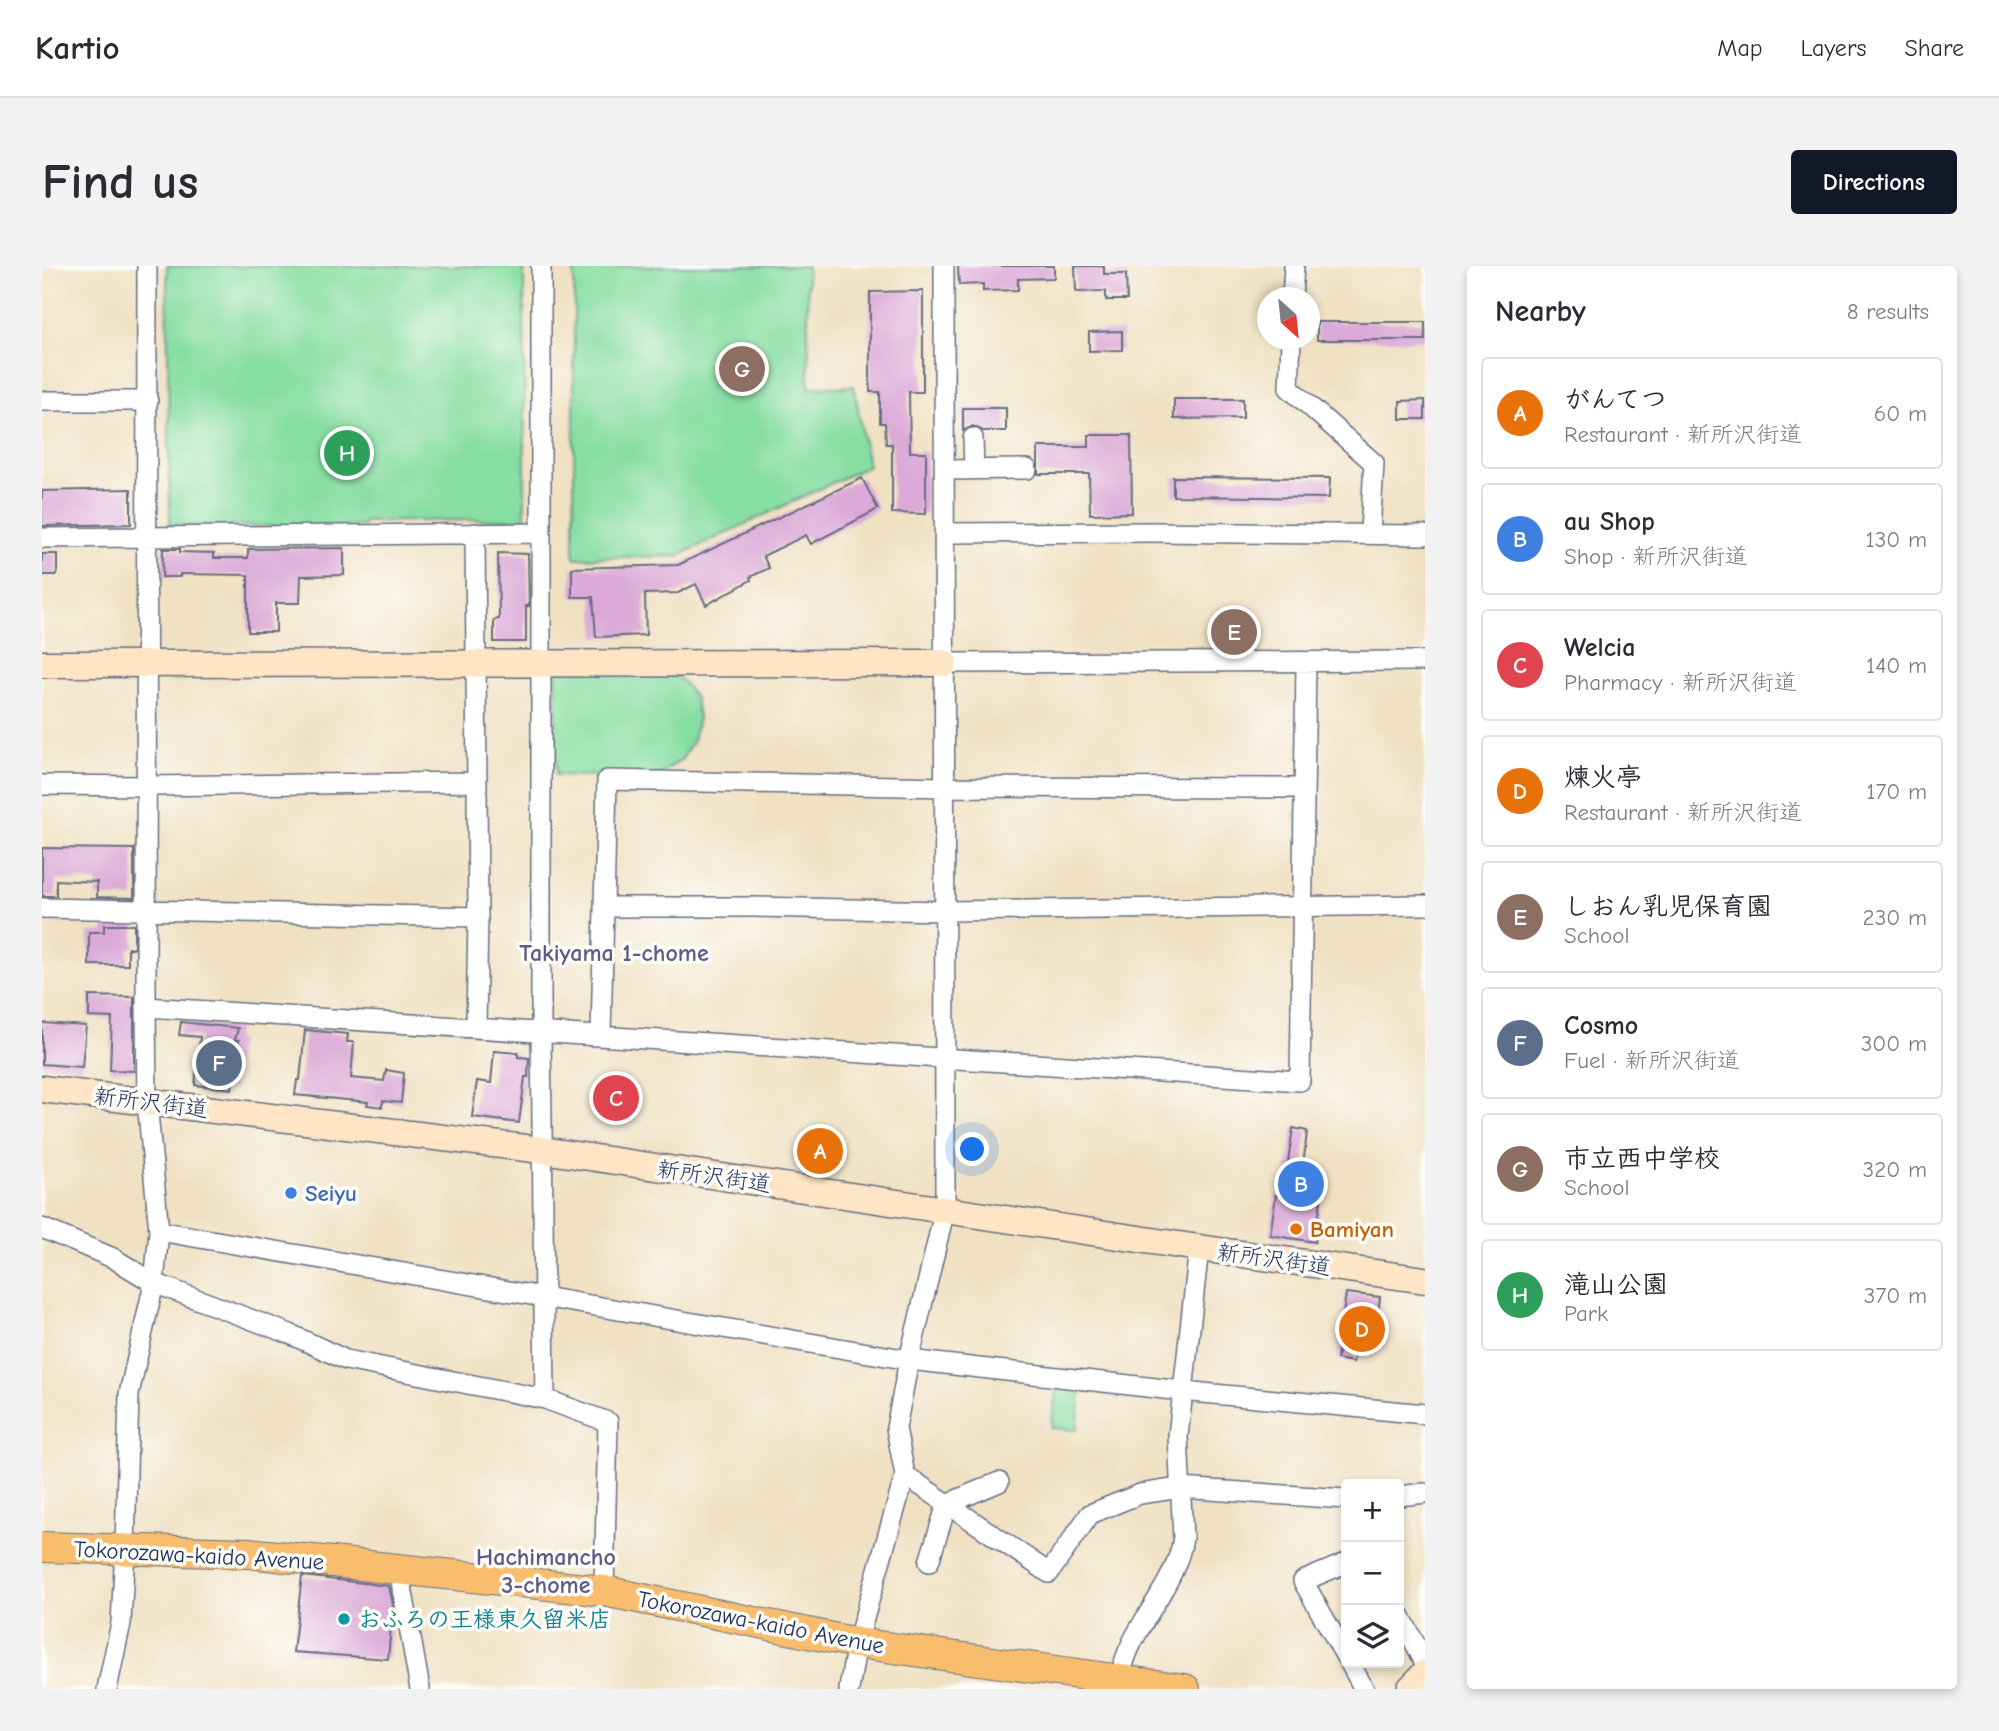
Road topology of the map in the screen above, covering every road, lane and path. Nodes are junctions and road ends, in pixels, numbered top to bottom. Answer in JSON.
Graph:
{"nodes":[{"id":1,"x":147,"y":266,"type":"edge"},
{"id":2,"x":541,"y":266,"type":"edge"},
{"id":3,"x":944,"y":266,"type":"edge"},
{"id":4,"x":1294,"y":266,"type":"edge"},
{"id":5,"x":1293,"y":287,"type":"edge"},
{"id":6,"x":1291,"y":350,"type":"edge"},
{"id":7,"x":42,"y":401,"type":"edge"},
{"id":8,"x":148,"y":401,"type":"junction"},
{"id":9,"x":973,"y":438,"type":"dead end"},
{"id":10,"x":974,"y":469,"type":"junction"},
{"id":11,"x":1027,"y":469,"type":"dead end"},
{"id":12,"x":946,"y":470,"type":"junction"},
{"id":13,"x":475,"y":533,"type":"junction"},
{"id":14,"x":541,"y":533,"type":"junction"},
{"id":15,"x":946,"y":533,"type":"junction"},
{"id":16,"x":1370,"y":533,"type":"junction"},
{"id":17,"x":1425,"y":535,"type":"edge"},
{"id":18,"x":147,"y":536,"type":"junction"},
{"id":19,"x":42,"y":538,"type":"edge"},
{"id":20,"x":1306,"y":662,"type":"junction"},
{"id":21,"x":1425,"y":662,"type":"edge"},
{"id":22,"x":147,"y":663,"type":"junction"},
{"id":23,"x":540,"y":663,"type":"junction"},
{"id":24,"x":944,"y":663,"type":"junction"},
{"id":25,"x":42,"y":664,"type":"edge"},
{"id":26,"x":476,"y":664,"type":"junction"},
{"id":27,"x":476,"y":782,"type":"junction"},
{"id":28,"x":42,"y":785,"type":"edge"},
{"id":29,"x":146,"y":786,"type":"junction"},
{"id":30,"x":945,"y":787,"type":"junction"},
{"id":31,"x":1304,"y":788,"type":"junction"},
{"id":32,"x":1303,"y":905,"type":"junction"},
{"id":33,"x":1425,"y":905,"type":"edge"},
{"id":34,"x":605,"y":907,"type":"junction"},
{"id":35,"x":42,"y":908,"type":"edge"},
{"id":36,"x":146,"y":909,"type":"junction"},
{"id":37,"x":944,"y":911,"type":"junction"},
{"id":38,"x":478,"y":916,"type":"junction"},
{"id":39,"x":146,"y":1007,"type":"junction"},
{"id":40,"x":476,"y":1026,"type":"junction"},
{"id":41,"x":541,"y":1031,"type":"junction"},
{"id":42,"x":601,"y":1035,"type":"junction"},
{"id":43,"x":944,"y":1059,"type":"junction"},
{"id":44,"x":42,"y":1089,"type":"edge"},
{"id":45,"x":147,"y":1101,"type":"junction"},
{"id":46,"x":542,"y":1150,"type":"junction"},
{"id":47,"x":945,"y":1209,"type":"junction"},
{"id":48,"x":42,"y":1228,"type":"edge"},
{"id":49,"x":159,"y":1231,"type":"junction"},
{"id":50,"x":1199,"y":1248,"type":"junction"},
{"id":51,"x":1425,"y":1280,"type":"edge"},
{"id":52,"x":154,"y":1283,"type":"junction"},
{"id":53,"x":542,"y":1297,"type":"junction"},
{"id":54,"x":909,"y":1360,"type":"junction"},
{"id":55,"x":1182,"y":1391,"type":"junction"},
{"id":56,"x":544,"y":1399,"type":"junction"},
{"id":57,"x":1425,"y":1414,"type":"edge"},
{"id":58,"x":905,"y":1475,"type":"junction"},
{"id":59,"x":999,"y":1482,"type":"dead end"},
{"id":60,"x":1180,"y":1488,"type":"junction"},
{"id":61,"x":1425,"y":1493,"type":"edge"},
{"id":62,"x":1404,"y":1495,"type":"edge"},
{"id":63,"x":1341,"y":1499,"type":"edge"},
{"id":64,"x":947,"y":1504,"type":"junction"},
{"id":65,"x":42,"y":1547,"type":"edge"},
{"id":66,"x":125,"y":1548,"type":"junction"},
{"id":67,"x":929,"y":1562,"type":"dead end"},
{"id":68,"x":1341,"y":1565,"type":"edge"},
{"id":69,"x":399,"y":1570,"type":"junction"},
{"id":70,"x":604,"y":1591,"type":"junction"},
{"id":71,"x":1404,"y":1623,"type":"edge"},
{"id":72,"x":857,"y":1643,"type":"junction"},
{"id":73,"x":1341,"y":1648,"type":"edge"},
{"id":74,"x":1425,"y":1663,"type":"edge"},
{"id":75,"x":1353,"y":1668,"type":"edge"},
{"id":76,"x":1425,"y":1673,"type":"edge"},
{"id":77,"x":1119,"y":1685,"type":"edge"},
{"id":78,"x":107,"y":1689,"type":"edge"},
{"id":79,"x":420,"y":1689,"type":"edge"},
{"id":80,"x":849,"y":1689,"type":"edge"},
{"id":81,"x":1185,"y":1689,"type":"edge"},
{"id":82,"x":1364,"y":1689,"type":"edge"},
{"id":83,"x":1410,"y":1689,"type":"edge"}],
"edges":[{"from":1,"to":8,"type":"street"},
{"from":2,"to":14,"type":"street"},
{"from":3,"to":12,"type":"street"},
{"from":4,"to":5,"type":"street"},
{"from":6,"to":16,"type":"street"},
{"from":7,"to":8,"type":"street"},
{"from":8,"to":18,"type":"street"},
{"from":9,"to":10,"type":"street"},
{"from":10,"to":11,"type":"street"},
{"from":10,"to":12,"type":"street"},
{"from":12,"to":15,"type":"street"},
{"from":13,"to":14,"type":"street"},
{"from":13,"to":18,"type":"street"},
{"from":13,"to":26,"type":"street"},
{"from":14,"to":23,"type":"street"},
{"from":15,"to":16,"type":"street"},
{"from":15,"to":24,"type":"street"},
{"from":16,"to":17,"type":"street"},
{"from":18,"to":19,"type":"street"},
{"from":18,"to":22,"type":"street"},
{"from":20,"to":21,"type":"street"},
{"from":20,"to":24,"type":"street"},
{"from":20,"to":31,"type":"street"},
{"from":22,"to":25,"type":"street"},
{"from":22,"to":26,"type":"street"},
{"from":22,"to":29,"type":"street"},
{"from":23,"to":24,"type":"street"},
{"from":23,"to":26,"type":"street"},
{"from":23,"to":41,"type":"street"},
{"from":24,"to":30,"type":"street"},
{"from":26,"to":27,"type":"street"},
{"from":27,"to":29,"type":"street"},
{"from":27,"to":38,"type":"street"},
{"from":28,"to":29,"type":"street"},
{"from":29,"to":36,"type":"street"},
{"from":30,"to":31,"type":"street"},
{"from":30,"to":34,"type":"street"},
{"from":30,"to":37,"type":"street"},
{"from":31,"to":32,"type":"street"},
{"from":32,"to":33,"type":"street"},
{"from":32,"to":37,"type":"street"},
{"from":32,"to":43,"type":"street"},
{"from":34,"to":37,"type":"street"},
{"from":34,"to":42,"type":"street"},
{"from":35,"to":36,"type":"street"},
{"from":36,"to":38,"type":"street"},
{"from":36,"to":39,"type":"street"},
{"from":37,"to":43,"type":"street"},
{"from":38,"to":40,"type":"street"},
{"from":39,"to":40,"type":"street"},
{"from":39,"to":45,"type":"street"},
{"from":40,"to":41,"type":"street"},
{"from":41,"to":42,"type":"street"},
{"from":41,"to":46,"type":"street"},
{"from":42,"to":43,"type":"street"},
{"from":43,"to":47,"type":"street"},
{"from":44,"to":45,"type":"street","name":"新所沢街道"},
{"from":45,"to":46,"type":"street","name":"新所沢街道"},
{"from":45,"to":49,"type":"street"},
{"from":46,"to":47,"type":"street","name":"新所沢街道"},
{"from":46,"to":53,"type":"street"},
{"from":47,"to":50,"type":"street","name":"新所沢街道"},
{"from":47,"to":54,"type":"street"},
{"from":48,"to":52,"type":"street"},
{"from":49,"to":52,"type":"street"},
{"from":49,"to":53,"type":"street"},
{"from":50,"to":51,"type":"street","name":"新所沢街道"},
{"from":50,"to":55,"type":"street"},
{"from":52,"to":56,"type":"street"},
{"from":52,"to":66,"type":"street"},
{"from":53,"to":54,"type":"street"},
{"from":53,"to":56,"type":"street"},
{"from":54,"to":55,"type":"street"},
{"from":54,"to":58,"type":"street"},
{"from":55,"to":57,"type":"street"},
{"from":55,"to":60,"type":"street"},
{"from":56,"to":70,"type":"street"},
{"from":58,"to":64,"type":"street"},
{"from":58,"to":72,"type":"street"},
{"from":59,"to":64,"type":"street"},
{"from":60,"to":63,"type":"street"},
{"from":60,"to":64,"type":"street"},
{"from":60,"to":77,"type":"street"},
{"from":61,"to":62,"type":"street"},
{"from":64,"to":67,"type":"street"},
{"from":65,"to":66,"type":"main road","name":"Tokorozawa-kaido Avenue"},
{"from":66,"to":69,"type":"main road","name":"Tokorozawa-kaido Avenue"},
{"from":66,"to":78,"type":"street"},
{"from":68,"to":73,"type":"street"},
{"from":69,"to":70,"type":"main road","name":"Tokorozawa-kaido Avenue"},
{"from":69,"to":79,"type":"street"},
{"from":70,"to":72,"type":"main road","name":"Tokorozawa-kaido Avenue"},
{"from":71,"to":74,"type":"street"},
{"from":72,"to":77,"type":"main road","name":"Tokorozawa-kaido Avenue"},
{"from":72,"to":80,"type":"street"},
{"from":75,"to":82,"type":"street"},
{"from":76,"to":83,"type":"street"},
{"from":77,"to":81,"type":"main road","name":"Tokorozawa-kaido Avenue"}]}
